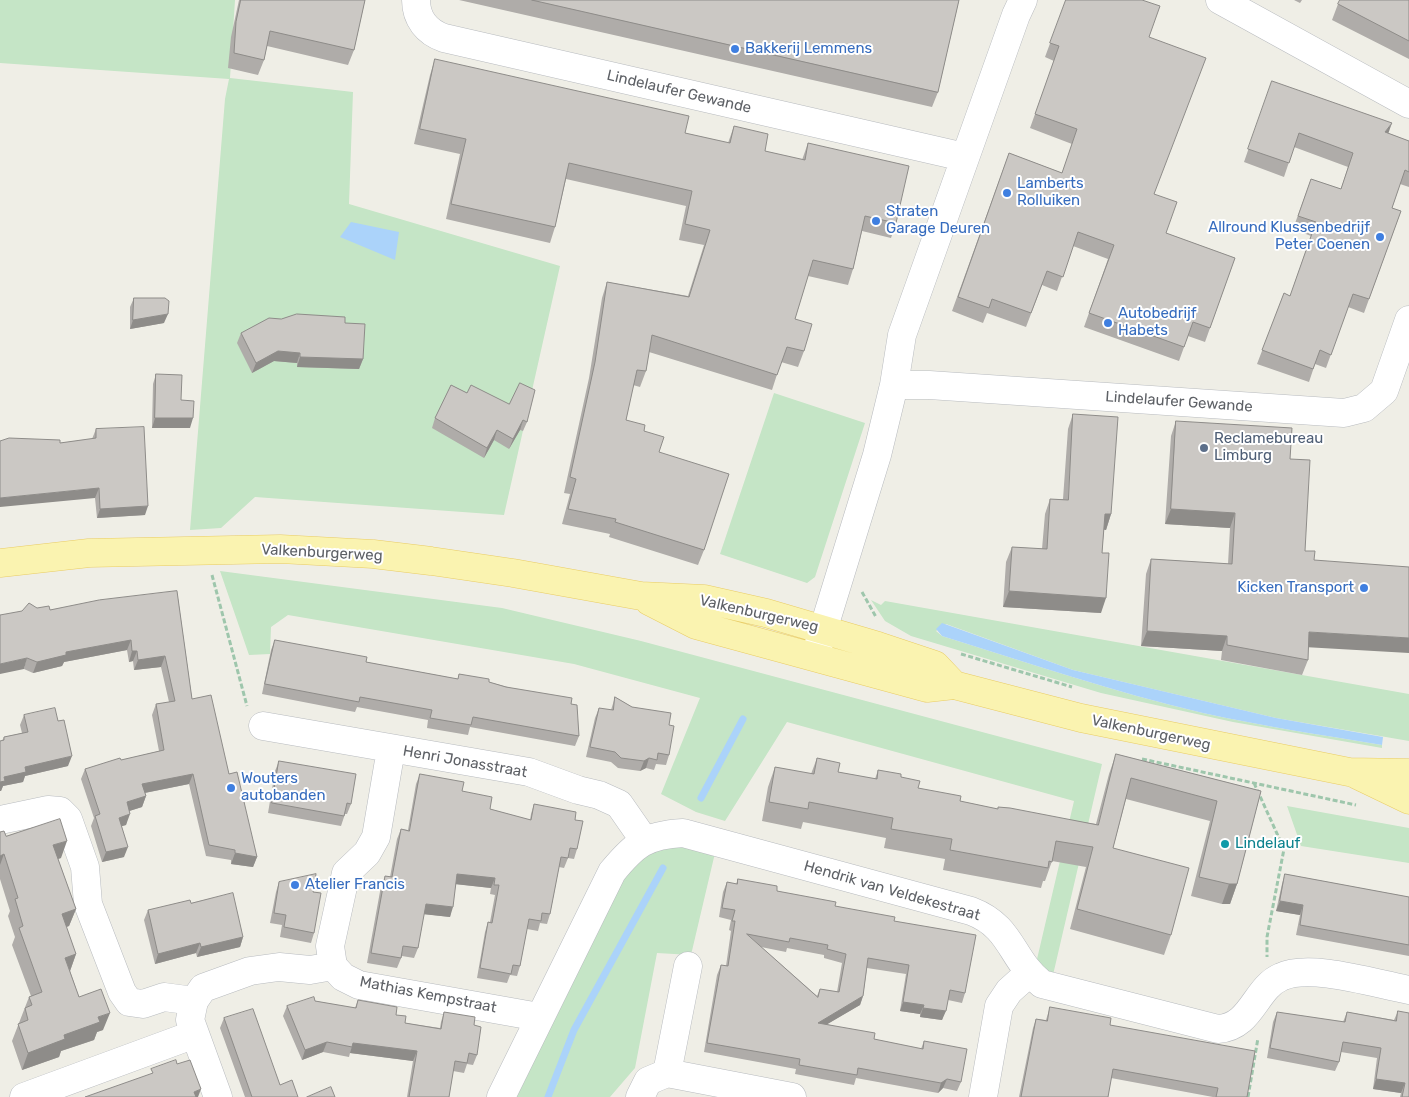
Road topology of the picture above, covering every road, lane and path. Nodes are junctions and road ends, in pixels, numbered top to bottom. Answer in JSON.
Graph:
{"nodes":[{"id":1,"x":416,"y":0,"type":"edge"},
{"id":2,"x":1023,"y":0,"type":"edge"},
{"id":3,"x":1220,"y":0,"type":"edge"},
{"id":4,"x":1409,"y":104,"type":"edge"},
{"id":5,"x":964,"y":157,"type":"junction"},
{"id":6,"x":1409,"y":320,"type":"edge"},
{"id":7,"x":894,"y":385,"type":"junction"},
{"id":8,"x":205,"y":551,"type":"junction"},
{"id":9,"x":0,"y":563,"type":"edge"},
{"id":10,"x":641,"y":596,"type":"junction"},
{"id":11,"x":823,"y":629,"type":"junction"},
{"id":12,"x":815,"y":658,"type":"junction"},
{"id":13,"x":954,"y":685,"type":"junction"},
{"id":14,"x":263,"y":726,"type":"joint"},
{"id":15,"x":391,"y":749,"type":"junction"},
{"id":16,"x":1349,"y":772,"type":"junction"},
{"id":17,"x":1409,"y":773,"type":"edge"},
{"id":18,"x":1254,"y":783,"type":"dead end"},
{"id":19,"x":1409,"y":800,"type":"edge"},
{"id":20,"x":0,"y":820,"type":"edge"},
{"id":21,"x":644,"y":840,"type":"junction"},
{"id":22,"x":333,"y":966,"type":"junction"},
{"id":23,"x":688,"y":966,"type":"dead end"},
{"id":24,"x":1028,"y":974,"type":"junction"},
{"id":25,"x":1278,"y":978,"type":"junction"},
{"id":26,"x":1409,"y":990,"type":"edge"},
{"id":27,"x":194,"y":1001,"type":"junction"},
{"id":28,"x":539,"y":1017,"type":"junction"},
{"id":29,"x":1259,"y":1029,"type":"dead end"},
{"id":30,"x":195,"y":1034,"type":"junction"},
{"id":31,"x":667,"y":1073,"type":"junction"},
{"id":32,"x":24,"y":1097,"type":"edge"},
{"id":33,"x":218,"y":1097,"type":"edge"},
{"id":34,"x":501,"y":1097,"type":"edge"},
{"id":35,"x":640,"y":1097,"type":"edge"},
{"id":36,"x":792,"y":1097,"type":"edge"},
{"id":37,"x":983,"y":1097,"type":"edge"},
{"id":38,"x":1248,"y":1097,"type":"edge"}],
"edges":[{"from":1,"to":5,"type":"street","name":"Lindelaufer Gewande"},
{"from":2,"to":5,"type":"street"},
{"from":3,"to":4,"type":"street"},
{"from":5,"to":7,"type":"street"},
{"from":6,"to":7,"type":"street","name":"Lindelaufer Gewande"},
{"from":7,"to":11,"type":"street"},
{"from":8,"to":9,"type":"main road","name":"Valkenburgerweg"},
{"from":8,"to":10,"type":"main road","name":"Valkenburgerweg"},
{"from":8,"to":14,"type":"path"},
{"from":10,"to":11,"type":"main road","name":"Valkenburgerweg"},
{"from":10,"to":12,"type":"main road","name":"Valkenburgerweg"},
{"from":11,"to":12,"type":"street"},
{"from":11,"to":13,"type":"main road","name":"Valkenburgerweg"},
{"from":12,"to":13,"type":"main road","name":"Valkenburgerweg"},
{"from":13,"to":16,"type":"main road","name":"Valkenburgerweg"},
{"from":14,"to":15,"type":"street","name":"Henri Jonasstraat"},
{"from":15,"to":21,"type":"street","name":"Henri Jonasstraat"},
{"from":15,"to":22,"type":"street"},
{"from":16,"to":17,"type":"main road","name":"Valkenburgerweg"},
{"from":16,"to":19,"type":"main road","name":"Valkenburgerweg"},
{"from":18,"to":25,"type":"path"},
{"from":20,"to":27,"type":"street"},
{"from":21,"to":24,"type":"street","name":"Hendrik van Veldekestraat"},
{"from":21,"to":28,"type":"street","name":"Hendrik van Veldekestraat"},
{"from":22,"to":27,"type":"street"},
{"from":22,"to":28,"type":"street","name":"Mathias Kempstraat"},
{"from":23,"to":31,"type":"street"},
{"from":24,"to":25,"type":"street","name":"Hendrik van Veldekestraat"},
{"from":24,"to":37,"type":"street"},
{"from":25,"to":26,"type":"street"},
{"from":27,"to":30,"type":"street"},
{"from":28,"to":34,"type":"street","name":"Hendrik van Veldekestraat"},
{"from":29,"to":38,"type":"path"},
{"from":30,"to":32,"type":"street"},
{"from":30,"to":33,"type":"street"},
{"from":31,"to":35,"type":"street"},
{"from":31,"to":36,"type":"street"}]}
